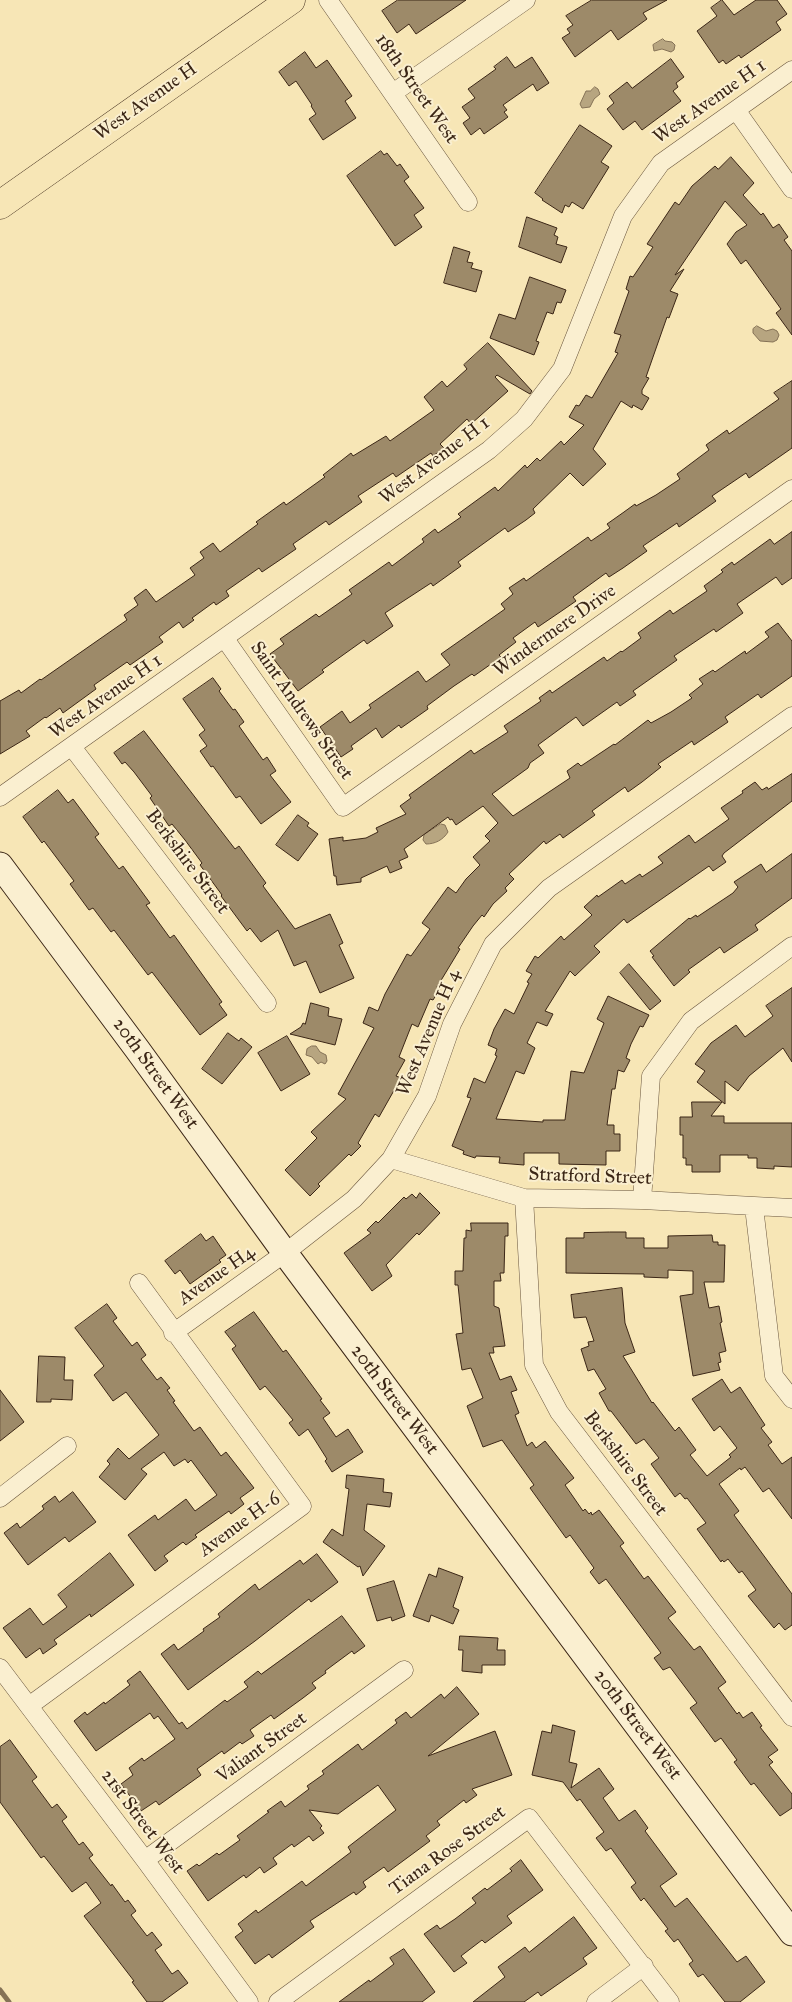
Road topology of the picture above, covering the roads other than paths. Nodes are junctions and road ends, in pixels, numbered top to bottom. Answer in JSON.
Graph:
{"nodes":[{"id":1,"x":291,"y":0,"type":"edge"},
{"id":2,"x":328,"y":0,"type":"edge"},
{"id":3,"x":526,"y":0,"type":"edge"},
{"id":4,"x":792,"y":70,"type":"edge"},
{"id":5,"x":393,"y":93,"type":"junction"},
{"id":6,"x":736,"y":110,"type":"junction"},
{"id":7,"x":792,"y":189,"type":"edge"},
{"id":8,"x":468,"y":202,"type":"dead end"},
{"id":9,"x":0,"y":205,"type":"edge"},
{"id":10,"x":792,"y":489,"type":"edge"},
{"id":11,"x":226,"y":639,"type":"junction"},
{"id":12,"x":792,"y":716,"type":"edge"},
{"id":13,"x":72,"y":747,"type":"junction"},
{"id":14,"x":0,"y":797,"type":"edge"},
{"id":15,"x":343,"y":807,"type":"joint"},
{"id":16,"x":0,"y":865,"type":"edge"},
{"id":17,"x":792,"y":946,"type":"edge"},
{"id":18,"x":267,"y":1002,"type":"dead end"},
{"id":19,"x":391,"y":1160,"type":"junction"},
{"id":20,"x":524,"y":1198,"type":"junction"},
{"id":21,"x":642,"y":1200,"type":"junction"},
{"id":22,"x":754,"y":1207,"type":"junction"},
{"id":23,"x":792,"y":1208,"type":"edge"},
{"id":24,"x":285,"y":1253,"type":"junction"},
{"id":25,"x":139,"y":1283,"type":"dead end"},
{"id":26,"x":174,"y":1332,"type":"junction"},
{"id":27,"x":792,"y":1399,"type":"edge"},
{"id":28,"x":67,"y":1446,"type":"dead end"},
{"id":29,"x":0,"y":1498,"type":"edge"},
{"id":30,"x":0,"y":1668,"type":"edge"},
{"id":31,"x":404,"y":1670,"type":"dead end"},
{"id":32,"x":29,"y":1706,"type":"junction"},
{"id":33,"x":792,"y":1717,"type":"edge"},
{"id":34,"x":145,"y":1860,"type":"junction"},
{"id":35,"x":792,"y":1933,"type":"edge"},
{"id":36,"x":644,"y":1966,"type":"junction"},
{"id":37,"x":249,"y":2002,"type":"edge"},
{"id":38,"x":278,"y":2002,"type":"edge"},
{"id":39,"x":596,"y":2002,"type":"edge"},
{"id":40,"x":670,"y":2002,"type":"edge"}],
"edges":[{"from":1,"to":9,"type":"main road","name":"West Avenue H"},
{"from":2,"to":5,"type":"street","name":"18th Street West"},
{"from":3,"to":5,"type":"street"},
{"from":4,"to":6,"type":"street","name":"West Avenue H 1"},
{"from":5,"to":8,"type":"street","name":"18th Street West"},
{"from":6,"to":7,"type":"street"},
{"from":6,"to":11,"type":"street","name":"West Avenue H 1"},
{"from":10,"to":15,"type":"street","name":"Windermere Drive"},
{"from":11,"to":13,"type":"street","name":"West Avenue H 1"},
{"from":11,"to":15,"type":"street","name":"Saint Andrews Street"},
{"from":12,"to":19,"type":"street","name":"West Avenue H 4"},
{"from":13,"to":14,"type":"street","name":"West Avenue H 1"},
{"from":13,"to":18,"type":"street","name":"Berkshire Street"},
{"from":16,"to":24,"type":"main road","name":"20th Street West"},
{"from":17,"to":21,"type":"street"},
{"from":19,"to":20,"type":"street","name":"Stratford Street"},
{"from":19,"to":24,"type":"street","name":"West Avenue H 4"},
{"from":20,"to":21,"type":"street","name":"Stratford Street"},
{"from":20,"to":33,"type":"street","name":"Berkshire Street"},
{"from":21,"to":22,"type":"street","name":"Stratford Street"},
{"from":22,"to":23,"type":"street","name":"Stratford Street"},
{"from":22,"to":27,"type":"street"},
{"from":24,"to":26,"type":"street","name":"Avenue H4"},
{"from":24,"to":35,"type":"main road","name":"20th Street West"},
{"from":25,"to":26,"type":"street","name":"Avenue H-6"},
{"from":26,"to":32,"type":"street","name":"Avenue H-6"},
{"from":28,"to":29,"type":"street"},
{"from":30,"to":32,"type":"street","name":"21st Street West"},
{"from":31,"to":34,"type":"street","name":"Valiant Street"},
{"from":32,"to":34,"type":"street","name":"21st Street West"},
{"from":34,"to":37,"type":"street","name":"21st Street West"},
{"from":36,"to":38,"type":"street","name":"Tiana Rose Street"},
{"from":36,"to":39,"type":"street"},
{"from":36,"to":40,"type":"street","name":"Tiana Rose Street"}]}
